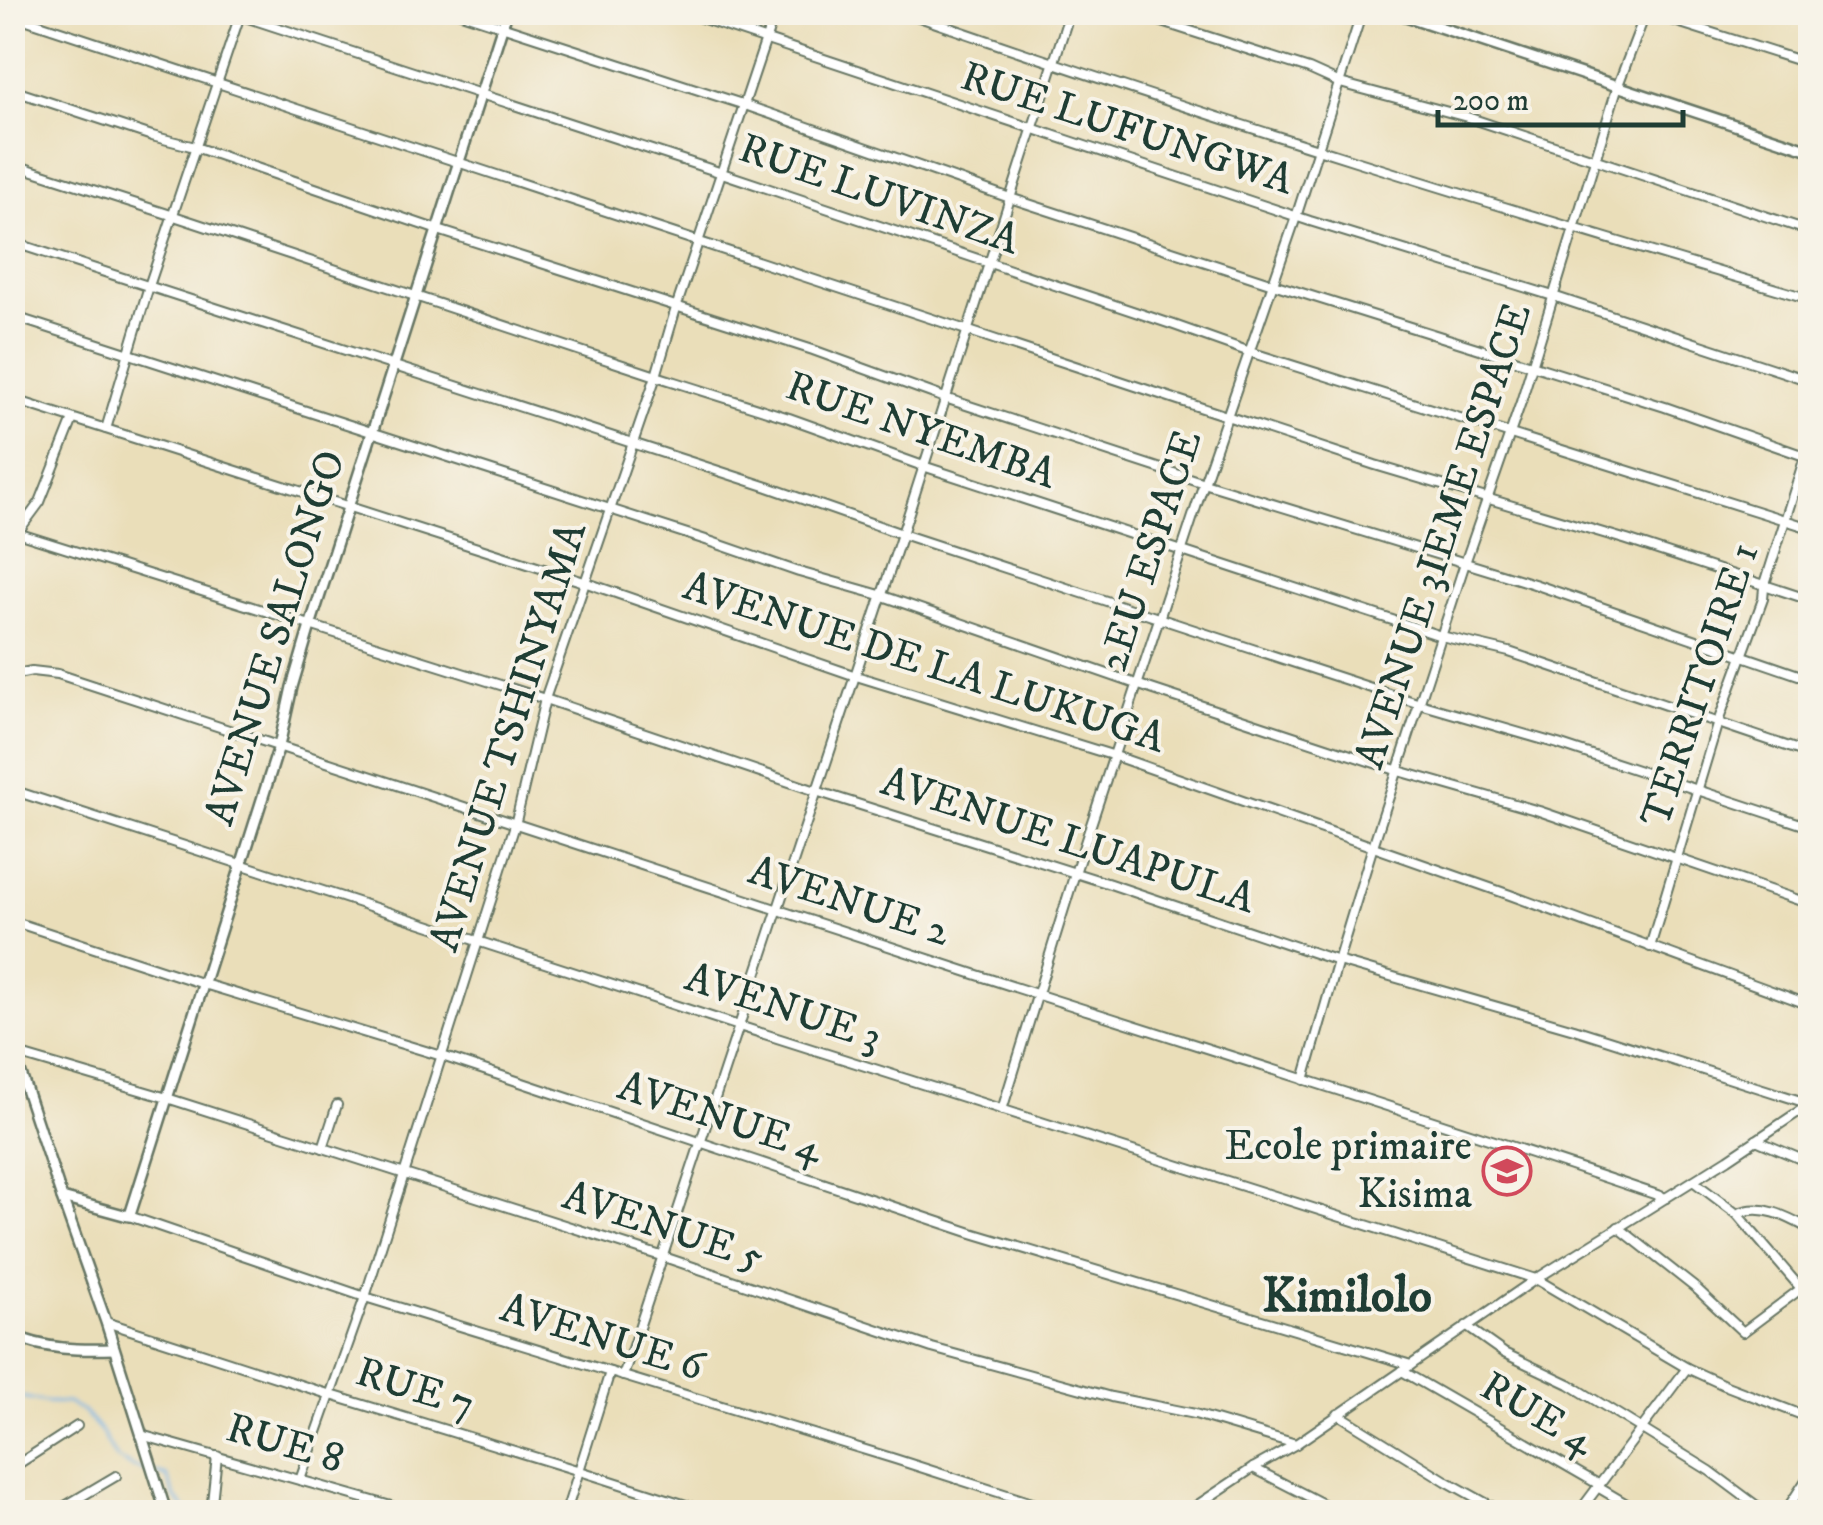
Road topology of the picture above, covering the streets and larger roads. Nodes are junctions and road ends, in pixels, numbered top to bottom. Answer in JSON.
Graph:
{"nodes":[{"id":1,"x":230,"y":12,"type":"edge"},
{"id":2,"x":458,"y":12,"type":"edge"},
{"id":3,"x":507,"y":12,"type":"edge"},
{"id":4,"x":683,"y":12,"type":"edge"},
{"id":5,"x":776,"y":12,"type":"edge"},
{"id":6,"x":906,"y":12,"type":"edge"},
{"id":7,"x":1070,"y":12,"type":"edge"},
{"id":8,"x":1132,"y":12,"type":"edge"},
{"id":9,"x":1362,"y":12,"type":"edge"},
{"id":10,"x":1394,"y":12,"type":"edge"},
{"id":11,"x":1646,"y":13,"type":"edge"},
{"id":12,"x":240,"y":14,"type":"edge"},
{"id":13,"x":12,"y":15,"type":"edge"},
{"id":14,"x":502,"y":27,"type":"junction"},
{"id":15,"x":767,"y":40,"type":"junction"},
{"id":16,"x":1052,"y":64,"type":"junction"},
{"id":17,"x":1810,"y":64,"type":"edge"},
{"id":18,"x":1340,"y":82,"type":"junction"},
{"id":19,"x":219,"y":83,"type":"junction"},
{"id":20,"x":1618,"y":85,"type":"junction"},
{"id":21,"x":12,"y":90,"type":"edge"},
{"id":22,"x":482,"y":96,"type":"junction"},
{"id":23,"x":745,"y":105,"type":"junction"},
{"id":24,"x":1033,"y":130,"type":"junction"},
{"id":25,"x":196,"y":147,"type":"junction"},
{"id":26,"x":1316,"y":149,"type":"junction"},
{"id":27,"x":1810,"y":150,"type":"edge"},
{"id":28,"x":1595,"y":161,"type":"junction"},
{"id":29,"x":459,"y":162,"type":"junction"},
{"id":30,"x":12,"y":164,"type":"edge"},
{"id":31,"x":722,"y":174,"type":"junction"},
{"id":32,"x":1010,"y":198,"type":"junction"},
{"id":33,"x":174,"y":216,"type":"junction"},
{"id":34,"x":1296,"y":217,"type":"junction"},
{"id":35,"x":1575,"y":228,"type":"junction"},
{"id":36,"x":438,"y":230,"type":"junction"},
{"id":37,"x":1810,"y":231,"type":"edge"},
{"id":38,"x":699,"y":240,"type":"junction"},
{"id":39,"x":12,"y":242,"type":"edge"},
{"id":40,"x":990,"y":264,"type":"junction"},
{"id":41,"x":1273,"y":284,"type":"junction"},
{"id":42,"x":149,"y":286,"type":"junction"},
{"id":43,"x":1554,"y":296,"type":"junction"},
{"id":44,"x":416,"y":297,"type":"junction"},
{"id":45,"x":1810,"y":299,"type":"edge"},
{"id":46,"x":676,"y":308,"type":"junction"},
{"id":47,"x":12,"y":316,"type":"edge"},
{"id":48,"x":968,"y":332,"type":"junction"},
{"id":49,"x":1250,"y":352,"type":"junction"},
{"id":50,"x":130,"y":355,"type":"junction"},
{"id":51,"x":1531,"y":363,"type":"junction"},
{"id":52,"x":395,"y":366,"type":"junction"},
{"id":53,"x":656,"y":376,"type":"junction"},
{"id":54,"x":1810,"y":381,"type":"edge"},
{"id":55,"x":945,"y":398,"type":"junction"},
{"id":56,"x":12,"y":399,"type":"edge"},
{"id":57,"x":1228,"y":416,"type":"junction"},
{"id":58,"x":73,"y":419,"type":"junction"},
{"id":59,"x":106,"y":429,"type":"junction"},
{"id":60,"x":372,"y":432,"type":"junction"},
{"id":61,"x":1510,"y":432,"type":"junction"},
{"id":62,"x":1810,"y":441,"type":"edge"},
{"id":63,"x":633,"y":445,"type":"junction"},
{"id":64,"x":1808,"y":457,"type":"edge"},
{"id":65,"x":923,"y":466,"type":"junction"},
{"id":66,"x":1204,"y":483,"type":"junction"},
{"id":67,"x":1488,"y":497,"type":"junction"},
{"id":68,"x":351,"y":506,"type":"junction"},
{"id":69,"x":610,"y":510,"type":"junction"},
{"id":70,"x":1784,"y":520,"type":"junction"},
{"id":71,"x":1810,"y":528,"type":"edge"},
{"id":72,"x":14,"y":533,"type":"edge"},
{"id":73,"x":902,"y":534,"type":"junction"},
{"id":74,"x":1184,"y":550,"type":"junction"},
{"id":75,"x":1465,"y":564,"type":"junction"},
{"id":76,"x":584,"y":582,"type":"junction"},
{"id":77,"x":1764,"y":586,"type":"junction"},
{"id":78,"x":880,"y":595,"type":"junction"},
{"id":79,"x":1810,"y":600,"type":"edge"},
{"id":80,"x":1161,"y":619,"type":"junction"},
{"id":81,"x":310,"y":626,"type":"junction"},
{"id":82,"x":1441,"y":636,"type":"junction"},
{"id":83,"x":1741,"y":656,"type":"junction"},
{"id":84,"x":853,"y":675,"type":"junction"},
{"id":85,"x":12,"y":676,"type":"edge"},
{"id":86,"x":1810,"y":679,"type":"edge"},
{"id":87,"x":1139,"y":686,"type":"junction"},
{"id":88,"x":545,"y":700,"type":"junction"},
{"id":89,"x":1420,"y":704,"type":"junction"},
{"id":90,"x":1718,"y":722,"type":"junction"},
{"id":91,"x":279,"y":746,"type":"junction"},
{"id":92,"x":1810,"y":754,"type":"edge"},
{"id":93,"x":1116,"y":756,"type":"junction"},
{"id":94,"x":1399,"y":772,"type":"junction"},
{"id":95,"x":12,"y":790,"type":"edge"},
{"id":96,"x":1697,"y":790,"type":"junction"},
{"id":97,"x":816,"y":791,"type":"junction"},
{"id":98,"x":515,"y":826,"type":"junction"},
{"id":99,"x":1810,"y":826,"type":"edge"},
{"id":100,"x":1374,"y":846,"type":"junction"},
{"id":101,"x":1678,"y":858,"type":"junction"},
{"id":102,"x":242,"y":864,"type":"junction"},
{"id":103,"x":1075,"y":873,"type":"junction"},
{"id":104,"x":1810,"y":904,"type":"edge"},
{"id":105,"x":776,"y":910,"type":"junction"},
{"id":106,"x":12,"y":922,"type":"edge"},
{"id":107,"x":479,"y":940,"type":"junction"},
{"id":108,"x":1650,"y":947,"type":"junction"},
{"id":109,"x":1338,"y":961,"type":"junction"},
{"id":110,"x":204,"y":984,"type":"junction"},
{"id":111,"x":1037,"y":994,"type":"junction"},
{"id":112,"x":1810,"y":1005,"type":"edge"},
{"id":113,"x":738,"y":1026,"type":"junction"},
{"id":114,"x":14,"y":1050,"type":"edge"},
{"id":115,"x":442,"y":1056,"type":"junction"},
{"id":116,"x":1304,"y":1080,"type":"junction"},
{"id":117,"x":167,"y":1098,"type":"junction"},
{"id":118,"x":1810,"y":1104,"type":"edge"},
{"id":119,"x":336,"y":1105,"type":"dead end"},
{"id":120,"x":1002,"y":1110,"type":"junction"},
{"id":121,"x":1756,"y":1140,"type":"junction"},
{"id":122,"x":700,"y":1144,"type":"junction"},
{"id":123,"x":323,"y":1148,"type":"junction"},
{"id":124,"x":1810,"y":1162,"type":"edge"},
{"id":125,"x":402,"y":1174,"type":"junction"},
{"id":126,"x":1693,"y":1180,"type":"junction"},
{"id":127,"x":62,"y":1198,"type":"junction"},
{"id":128,"x":1666,"y":1198,"type":"junction"},
{"id":129,"x":1737,"y":1214,"type":"junction"},
{"id":130,"x":129,"y":1216,"type":"junction"},
{"id":131,"x":1618,"y":1228,"type":"junction"},
{"id":132,"x":1810,"y":1229,"type":"edge"},
{"id":133,"x":661,"y":1256,"type":"junction"},
{"id":134,"x":1536,"y":1279,"type":"junction"},
{"id":135,"x":1806,"y":1285,"type":"edge"},
{"id":136,"x":365,"y":1297,"type":"junction"},
{"id":137,"x":1810,"y":1299,"type":"edge"},
{"id":138,"x":106,"y":1322,"type":"junction"},
{"id":139,"x":1466,"y":1326,"type":"junction"},
{"id":140,"x":12,"y":1335,"type":"edge"},
{"id":141,"x":114,"y":1349,"type":"junction"},
{"id":142,"x":1407,"y":1368,"type":"junction"},
{"id":143,"x":1686,"y":1368,"type":"junction"},
{"id":144,"x":610,"y":1372,"type":"junction"},
{"id":145,"x":623,"y":1376,"type":"junction"},
{"id":146,"x":331,"y":1395,"type":"junction"},
{"id":147,"x":1338,"y":1414,"type":"junction"},
{"id":148,"x":1810,"y":1418,"type":"edge"},
{"id":149,"x":78,"y":1426,"type":"dead end"},
{"id":150,"x":1641,"y":1428,"type":"junction"},
{"id":151,"x":141,"y":1435,"type":"junction"},
{"id":152,"x":1296,"y":1444,"type":"junction"},
{"id":153,"x":217,"y":1456,"type":"junction"},
{"id":154,"x":12,"y":1468,"type":"edge"},
{"id":155,"x":1252,"y":1468,"type":"junction"},
{"id":156,"x":580,"y":1471,"type":"junction"},
{"id":157,"x":1810,"y":1474,"type":"edge"},
{"id":158,"x":116,"y":1476,"type":"dead end"},
{"id":159,"x":300,"y":1480,"type":"junction"},
{"id":160,"x":1598,"y":1484,"type":"junction"},
{"id":161,"x":1810,"y":1506,"type":"edge"},
{"id":162,"x":1786,"y":1511,"type":"edge"},
{"id":163,"x":54,"y":1512,"type":"edge"},
{"id":164,"x":166,"y":1512,"type":"edge"},
{"id":165,"x":211,"y":1512,"type":"edge"},
{"id":166,"x":412,"y":1512,"type":"edge"},
{"id":167,"x":566,"y":1512,"type":"edge"},
{"id":168,"x":708,"y":1512,"type":"edge"},
{"id":169,"x":1060,"y":1512,"type":"edge"},
{"id":170,"x":1188,"y":1512,"type":"edge"},
{"id":171,"x":1340,"y":1512,"type":"edge"},
{"id":172,"x":1502,"y":1512,"type":"edge"},
{"id":173,"x":1578,"y":1512,"type":"edge"},
{"id":174,"x":1640,"y":1512,"type":"edge"},
{"id":175,"x":1765,"y":1512,"type":"edge"}],
"edges":[{"from":1,"to":12,"type":"street","name":"RUE LUVINZA"},
{"from":2,"to":14,"type":"street"},
{"from":3,"to":14,"type":"street","name":"AVENUE SALONGO"},
{"from":4,"to":15,"type":"street","name":"RUE LUFUNGWA"},
{"from":5,"to":15,"type":"street","name":"AVENUE TSHINYAMA"},
{"from":6,"to":16,"type":"street"},
{"from":7,"to":16,"type":"street"},
{"from":8,"to":18,"type":"street"},
{"from":9,"to":18,"type":"street","name":"2EU ESPACE"},
{"from":10,"to":20,"type":"street"},
{"from":11,"to":17,"type":"street"},
{"from":11,"to":20,"type":"street","name":"AVENUE 3IEME ESPACE"},
{"from":12,"to":19,"type":"street"},
{"from":12,"to":22,"type":"street","name":"RUE LUVINZA"},
{"from":13,"to":19,"type":"street"},
{"from":14,"to":22,"type":"street","name":"AVENUE SALONGO"},
{"from":14,"to":23,"type":"street"},
{"from":15,"to":23,"type":"street","name":"AVENUE TSHINYAMA"},
{"from":15,"to":24,"type":"street","name":"RUE LUFUNGWA"},
{"from":16,"to":24,"type":"street"},
{"from":16,"to":26,"type":"street"},
{"from":18,"to":26,"type":"street","name":"2EU ESPACE"},
{"from":18,"to":28,"type":"street"},
{"from":19,"to":25,"type":"street"},
{"from":19,"to":29,"type":"street"},
{"from":20,"to":27,"type":"street"},
{"from":20,"to":28,"type":"street","name":"AVENUE 3IEME ESPACE"},
{"from":21,"to":25,"type":"street"},
{"from":22,"to":29,"type":"street","name":"AVENUE SALONGO"},
{"from":22,"to":31,"type":"street","name":"RUE LUVINZA"},
{"from":23,"to":31,"type":"street","name":"AVENUE TSHINYAMA"},
{"from":23,"to":32,"type":"street"},
{"from":24,"to":32,"type":"street"},
{"from":24,"to":34,"type":"street","name":"RUE LUFUNGWA"},
{"from":25,"to":33,"type":"street"},
{"from":25,"to":36,"type":"street"},
{"from":26,"to":34,"type":"street","name":"2EU ESPACE"},
{"from":26,"to":35,"type":"street"},
{"from":28,"to":35,"type":"street","name":"AVENUE 3IEME ESPACE"},
{"from":28,"to":37,"type":"street"},
{"from":29,"to":36,"type":"street","name":"AVENUE SALONGO"},
{"from":29,"to":38,"type":"street"},
{"from":30,"to":33,"type":"street","name":"RUE NYEMBA"},
{"from":31,"to":38,"type":"street","name":"AVENUE TSHINYAMA"},
{"from":31,"to":40,"type":"street","name":"RUE LUVINZA"},
{"from":32,"to":40,"type":"street"},
{"from":32,"to":41,"type":"street"},
{"from":33,"to":42,"type":"street"},
{"from":33,"to":44,"type":"street","name":"RUE NYEMBA"},
{"from":34,"to":41,"type":"street","name":"2EU ESPACE"},
{"from":34,"to":43,"type":"street","name":"RUE LUFUNGWA"},
{"from":35,"to":43,"type":"street","name":"AVENUE 3IEME ESPACE"},
{"from":35,"to":45,"type":"street"},
{"from":36,"to":44,"type":"street","name":"AVENUE SALONGO"},
{"from":36,"to":46,"type":"street"},
{"from":38,"to":46,"type":"street","name":"AVENUE TSHINYAMA"},
{"from":38,"to":48,"type":"street"},
{"from":39,"to":42,"type":"street"},
{"from":40,"to":48,"type":"street"},
{"from":40,"to":49,"type":"street","name":"RUE LUVINZA"},
{"from":41,"to":49,"type":"street","name":"2EU ESPACE"},
{"from":41,"to":51,"type":"street"},
{"from":42,"to":50,"type":"street"},
{"from":42,"to":52,"type":"street"},
{"from":43,"to":51,"type":"street","name":"AVENUE 3IEME ESPACE"},
{"from":43,"to":54,"type":"street","name":"RUE LUFUNGWA"},
{"from":44,"to":52,"type":"street","name":"AVENUE SALONGO"},
{"from":44,"to":53,"type":"street","name":"RUE NYEMBA"},
{"from":46,"to":53,"type":"street","name":"AVENUE TSHINYAMA"},
{"from":46,"to":55,"type":"street"},
{"from":47,"to":50,"type":"street"},
{"from":48,"to":55,"type":"street"},
{"from":48,"to":57,"type":"street"},
{"from":49,"to":57,"type":"street","name":"2EU ESPACE"},
{"from":49,"to":61,"type":"street","name":"RUE LUVINZA"},
{"from":50,"to":59,"type":"street"},
{"from":50,"to":60,"type":"street"},
{"from":51,"to":61,"type":"street","name":"AVENUE 3IEME ESPACE"},
{"from":51,"to":64,"type":"street"},
{"from":52,"to":60,"type":"street","name":"AVENUE SALONGO"},
{"from":52,"to":63,"type":"street"},
{"from":53,"to":63,"type":"street","name":"AVENUE TSHINYAMA"},
{"from":53,"to":65,"type":"street","name":"RUE NYEMBA"},
{"from":55,"to":65,"type":"street"},
{"from":55,"to":66,"type":"street"},
{"from":56,"to":58,"type":"street","name":"AVENUE DE LA LUKUGA"},
{"from":57,"to":66,"type":"street","name":"2EU ESPACE"},
{"from":57,"to":67,"type":"street"},
{"from":58,"to":59,"type":"street","name":"AVENUE DE LA LUKUGA"},
{"from":58,"to":72,"type":"street"},
{"from":59,"to":68,"type":"street","name":"AVENUE DE LA LUKUGA"},
{"from":60,"to":68,"type":"street","name":"AVENUE SALONGO"},
{"from":60,"to":69,"type":"street"},
{"from":61,"to":67,"type":"street","name":"AVENUE 3IEME ESPACE"},
{"from":61,"to":70,"type":"street","name":"RUE LUVINZA"},
{"from":62,"to":64,"type":"street","name":"TERRITOIRE 1"},
{"from":63,"to":69,"type":"street","name":"AVENUE TSHINYAMA"},
{"from":63,"to":73,"type":"street"},
{"from":64,"to":70,"type":"street","name":"TERRITOIRE 1"},
{"from":65,"to":73,"type":"street"},
{"from":65,"to":74,"type":"street","name":"RUE NYEMBA"},
{"from":66,"to":74,"type":"street","name":"2EU ESPACE"},
{"from":66,"to":75,"type":"street"},
{"from":67,"to":75,"type":"street","name":"AVENUE 3IEME ESPACE"},
{"from":67,"to":77,"type":"street"},
{"from":68,"to":76,"type":"street","name":"AVENUE DE LA LUKUGA"},
{"from":68,"to":81,"type":"street","name":"AVENUE SALONGO"},
{"from":69,"to":76,"type":"street","name":"AVENUE TSHINYAMA"},
{"from":69,"to":78,"type":"street"},
{"from":70,"to":71,"type":"street","name":"RUE LUVINZA"},
{"from":70,"to":77,"type":"street","name":"TERRITOIRE 1"},
{"from":72,"to":81,"type":"street","name":"AVENUE LUAPULA"},
{"from":73,"to":78,"type":"street"},
{"from":73,"to":80,"type":"street"},
{"from":74,"to":80,"type":"street","name":"2EU ESPACE"},
{"from":74,"to":82,"type":"street","name":"RUE NYEMBA"},
{"from":75,"to":82,"type":"street","name":"AVENUE 3IEME ESPACE"},
{"from":75,"to":83,"type":"street"},
{"from":76,"to":84,"type":"street","name":"AVENUE DE LA LUKUGA"},
{"from":76,"to":88,"type":"street","name":"AVENUE TSHINYAMA"},
{"from":77,"to":79,"type":"street"},
{"from":77,"to":83,"type":"street","name":"TERRITOIRE 1"},
{"from":78,"to":84,"type":"street"},
{"from":78,"to":87,"type":"street"},
{"from":80,"to":87,"type":"street","name":"2EU ESPACE"},
{"from":80,"to":89,"type":"street"},
{"from":81,"to":88,"type":"street","name":"AVENUE LUAPULA"},
{"from":81,"to":91,"type":"street","name":"AVENUE SALONGO"},
{"from":82,"to":89,"type":"street","name":"AVENUE 3IEME ESPACE"},
{"from":82,"to":90,"type":"street","name":"RUE NYEMBA"},
{"from":83,"to":86,"type":"street"},
{"from":83,"to":90,"type":"street","name":"TERRITOIRE 1"},
{"from":84,"to":93,"type":"street","name":"AVENUE DE LA LUKUGA"},
{"from":84,"to":97,"type":"street"},
{"from":85,"to":91,"type":"street","name":"AVENUE 2"},
{"from":87,"to":93,"type":"street","name":"2EU ESPACE"},
{"from":87,"to":94,"type":"street"},
{"from":88,"to":97,"type":"street","name":"AVENUE LUAPULA"},
{"from":88,"to":98,"type":"street","name":"AVENUE TSHINYAMA"},
{"from":89,"to":94,"type":"street","name":"AVENUE 3IEME ESPACE"},
{"from":89,"to":96,"type":"street"},
{"from":90,"to":92,"type":"street","name":"RUE NYEMBA"},
{"from":90,"to":96,"type":"street","name":"TERRITOIRE 1"},
{"from":91,"to":98,"type":"street","name":"AVENUE 2"},
{"from":91,"to":102,"type":"street","name":"AVENUE SALONGO"},
{"from":93,"to":100,"type":"street","name":"AVENUE DE LA LUKUGA"},
{"from":93,"to":103,"type":"street","name":"2EU ESPACE"},
{"from":94,"to":100,"type":"street","name":"AVENUE 3IEME ESPACE"},
{"from":94,"to":101,"type":"street"},
{"from":95,"to":102,"type":"street","name":"AVENUE 3"},
{"from":96,"to":99,"type":"street"},
{"from":96,"to":101,"type":"street","name":"TERRITOIRE 1"},
{"from":97,"to":103,"type":"street","name":"AVENUE LUAPULA"},
{"from":97,"to":105,"type":"street"},
{"from":98,"to":105,"type":"street","name":"AVENUE 2"},
{"from":98,"to":107,"type":"street","name":"AVENUE TSHINYAMA"},
{"from":100,"to":108,"type":"street","name":"AVENUE DE LA LUKUGA"},
{"from":100,"to":109,"type":"street","name":"AVENUE 3IEME ESPACE"},
{"from":101,"to":104,"type":"street"},
{"from":101,"to":108,"type":"street","name":"TERRITOIRE 1"},
{"from":102,"to":107,"type":"street","name":"AVENUE 3"},
{"from":102,"to":110,"type":"street","name":"AVENUE SALONGO"},
{"from":103,"to":109,"type":"street","name":"AVENUE LUAPULA"},
{"from":103,"to":111,"type":"street","name":"2EU ESPACE"},
{"from":105,"to":111,"type":"street","name":"AVENUE 2"},
{"from":105,"to":113,"type":"street"},
{"from":106,"to":110,"type":"street","name":"AVENUE 4"},
{"from":107,"to":113,"type":"street","name":"AVENUE 3"},
{"from":107,"to":115,"type":"street","name":"AVENUE TSHINYAMA"},
{"from":108,"to":112,"type":"street","name":"AVENUE DE LA LUKUGA"},
{"from":109,"to":116,"type":"street","name":"AVENUE 3IEME ESPACE"},
{"from":109,"to":118,"type":"street","name":"AVENUE LUAPULA"},
{"from":110,"to":115,"type":"street","name":"AVENUE 4"},
{"from":110,"to":117,"type":"street","name":"AVENUE SALONGO"},
{"from":111,"to":116,"type":"street","name":"AVENUE 2"},
{"from":111,"to":120,"type":"street","name":"2EU ESPACE"},
{"from":113,"to":120,"type":"street","name":"AVENUE 3"},
{"from":113,"to":122,"type":"street"},
{"from":114,"to":117,"type":"street","name":"AVENUE 5"},
{"from":114,"to":127,"type":"street"},
{"from":115,"to":122,"type":"street","name":"AVENUE 4"},
{"from":115,"to":125,"type":"street","name":"AVENUE TSHINYAMA"},
{"from":116,"to":128,"type":"street","name":"AVENUE 2"},
{"from":117,"to":123,"type":"street","name":"AVENUE 5"},
{"from":117,"to":130,"type":"street","name":"AVENUE SALONGO"},
{"from":118,"to":121,"type":"street"},
{"from":119,"to":123,"type":"street"},
{"from":120,"to":134,"type":"street","name":"AVENUE 3"},
{"from":121,"to":124,"type":"street"},
{"from":121,"to":126,"type":"street"},
{"from":122,"to":133,"type":"street"},
{"from":122,"to":142,"type":"street","name":"AVENUE 4"},
{"from":123,"to":125,"type":"street","name":"AVENUE 5"},
{"from":125,"to":133,"type":"street","name":"AVENUE 5"},
{"from":125,"to":136,"type":"street","name":"AVENUE TSHINYAMA"},
{"from":126,"to":128,"type":"street"},
{"from":126,"to":129,"type":"street"},
{"from":127,"to":130,"type":"street"},
{"from":127,"to":138,"type":"street"},
{"from":128,"to":131,"type":"street"},
{"from":129,"to":132,"type":"street"},
{"from":129,"to":135,"type":"street"},
{"from":130,"to":136,"type":"street","name":"AVENUE 6"},
{"from":131,"to":134,"type":"street"},
{"from":131,"to":135,"type":"street"},
{"from":133,"to":145,"type":"street"},
{"from":133,"to":152,"type":"street","name":"AVENUE 5"},
{"from":134,"to":139,"type":"street"},
{"from":134,"to":143,"type":"street","name":"AVENUE 3"},
{"from":135,"to":137,"type":"street"},
{"from":136,"to":144,"type":"street","name":"AVENUE 6"},
{"from":136,"to":146,"type":"street","name":"AVENUE TSHINYAMA"},
{"from":138,"to":141,"type":"street"},
{"from":138,"to":146,"type":"street","name":"RUE 7"},
{"from":139,"to":142,"type":"street"},
{"from":139,"to":150,"type":"street"},
{"from":140,"to":141,"type":"street"},
{"from":141,"to":151,"type":"street"},
{"from":142,"to":147,"type":"street"},
{"from":142,"to":160,"type":"street","name":"RUE 4"},
{"from":143,"to":148,"type":"street","name":"AVENUE 3"},
{"from":143,"to":150,"type":"street"},
{"from":144,"to":145,"type":"street","name":"AVENUE 6"},
{"from":144,"to":156,"type":"street"},
{"from":145,"to":169,"type":"street","name":"AVENUE 6"},
{"from":146,"to":156,"type":"street","name":"RUE 7"},
{"from":146,"to":159,"type":"street","name":"AVENUE TSHINYAMA"},
{"from":147,"to":152,"type":"street"},
{"from":147,"to":172,"type":"street"},
{"from":149,"to":154,"type":"street"},
{"from":150,"to":160,"type":"street"},
{"from":150,"to":175,"type":"street"},
{"from":151,"to":153,"type":"street","name":"RUE 8"},
{"from":151,"to":164,"type":"street"},
{"from":152,"to":155,"type":"street"},
{"from":153,"to":159,"type":"street","name":"RUE 8"},
{"from":153,"to":165,"type":"street"},
{"from":155,"to":170,"type":"street"},
{"from":155,"to":171,"type":"street"},
{"from":156,"to":167,"type":"street"},
{"from":156,"to":168,"type":"street","name":"RUE 7"},
{"from":157,"to":162,"type":"street"},
{"from":158,"to":163,"type":"street"},
{"from":159,"to":166,"type":"street","name":"RUE 8"},
{"from":160,"to":173,"type":"street"},
{"from":160,"to":174,"type":"street","name":"RUE 4"},
{"from":161,"to":162,"type":"street"}]}
